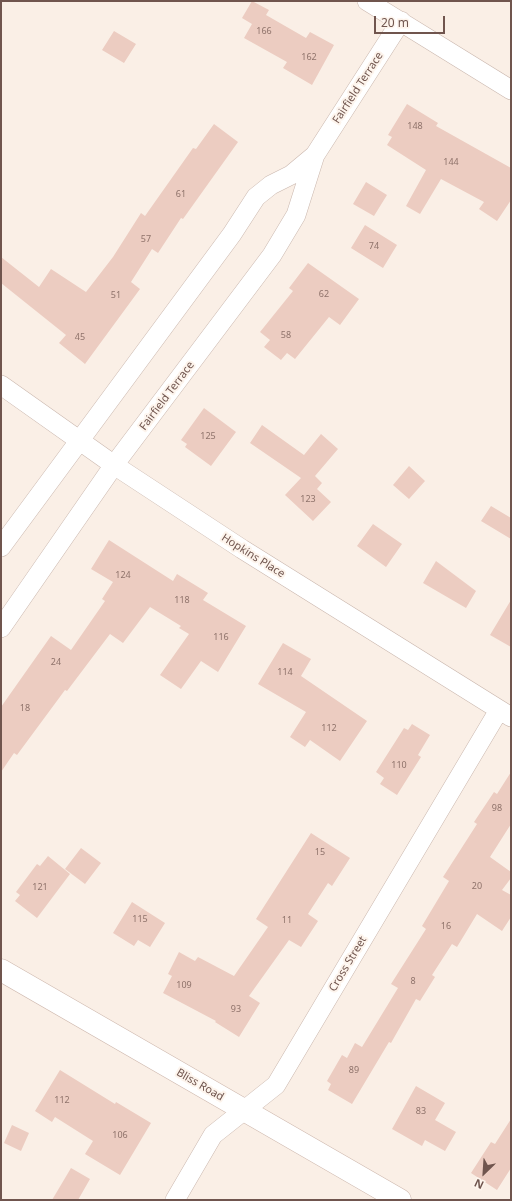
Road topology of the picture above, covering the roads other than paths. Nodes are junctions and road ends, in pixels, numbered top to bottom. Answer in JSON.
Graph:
{"nodes":[{"id":1,"x":367,"y":1,"type":"edge"},
{"id":2,"x":401,"y":22,"type":"junction"},
{"id":3,"x":511,"y":90,"type":"edge"},
{"id":4,"x":315,"y":155,"type":"junction"},
{"id":5,"x":1,"y":385,"type":"edge"},
{"id":6,"x":80,"y":442,"type":"junction"},
{"id":7,"x":114,"y":465,"type":"junction"},
{"id":8,"x":1,"y":547,"type":"edge"},
{"id":9,"x":1,"y":628,"type":"edge"},
{"id":10,"x":505,"y":714,"type":"edge"},
{"id":11,"x":1,"y":970,"type":"edge"},
{"id":12,"x":244,"y":1110,"type":"junction"},
{"id":13,"x":175,"y":1200,"type":"edge"},
{"id":14,"x":400,"y":1200,"type":"edge"}],
"edges":[{"from":1,"to":2,"type":"street"},
{"from":2,"to":3,"type":"street"},
{"from":2,"to":4,"type":"street","name":"Fairfield Terrace"},
{"from":4,"to":6,"type":"street","name":"Fairfield Terrace"},
{"from":4,"to":7,"type":"street","name":"Fairfield Terrace"},
{"from":5,"to":6,"type":"street","name":"Hopkins Place"},
{"from":6,"to":7,"type":"street","name":"Hopkins Place"},
{"from":6,"to":8,"type":"street","name":"Fairfield Terrace"},
{"from":7,"to":9,"type":"street","name":"Fairfield Terrace"},
{"from":7,"to":10,"type":"street","name":"Hopkins Place"},
{"from":10,"to":12,"type":"street","name":"Cross Street"},
{"from":11,"to":12,"type":"main road","name":"Bliss Road"},
{"from":12,"to":13,"type":"street","name":"Cross Street"},
{"from":12,"to":14,"type":"main road","name":"Bliss Road"}]}
